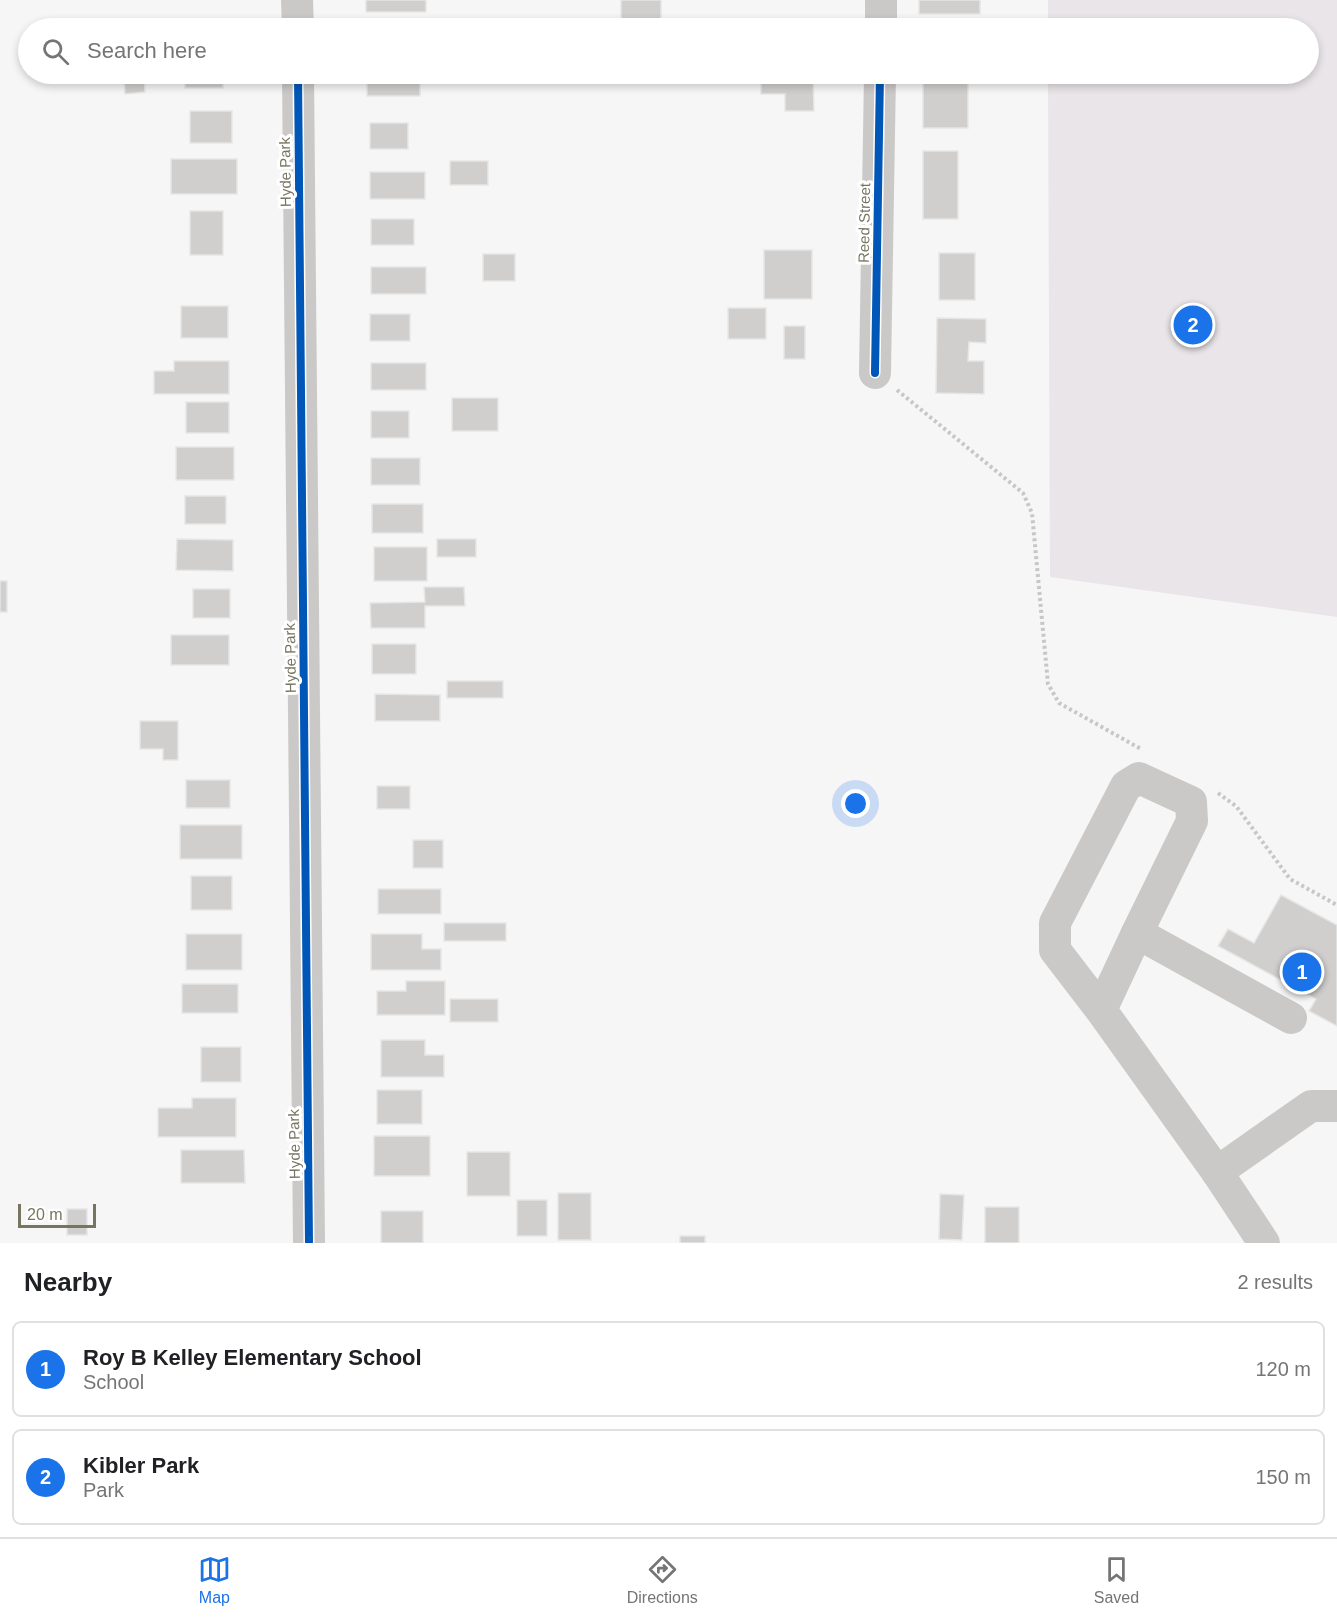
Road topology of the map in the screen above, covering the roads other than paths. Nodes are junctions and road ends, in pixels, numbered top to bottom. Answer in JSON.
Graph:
{"nodes":[{"id":1,"x":297,"y":0,"type":"edge"},
{"id":2,"x":881,"y":0,"type":"edge"},
{"id":3,"x":298,"y":18,"type":"edge"},
{"id":4,"x":881,"y":18,"type":"edge"},
{"id":5,"x":298,"y":84,"type":"edge"},
{"id":6,"x":880,"y":84,"type":"edge"},
{"id":7,"x":875,"y":373,"type":"road end"},
{"id":8,"x":1137,"y":933,"type":"junction"},
{"id":9,"x":1101,"y":1010,"type":"junction"},
{"id":10,"x":1291,"y":1018,"type":"dead end"},
{"id":11,"x":1337,"y":1106,"type":"edge"},
{"id":12,"x":1216,"y":1172,"type":"junction"},
{"id":13,"x":309,"y":1243,"type":"edge"},
{"id":14,"x":1264,"y":1243,"type":"edge"}],
"edges":[{"from":1,"to":3,"type":"street"},
{"from":2,"to":4,"type":"street"},
{"from":5,"to":13,"type":"street","name":"Hyde Park"},
{"from":6,"to":7,"type":"street","name":"Reed Street"},
{"from":8,"to":9,"type":"street"},
{"from":8,"to":9,"type":"street"},
{"from":8,"to":10,"type":"street"},
{"from":9,"to":12,"type":"street"},
{"from":11,"to":12,"type":"street"},
{"from":12,"to":14,"type":"street"}]}
